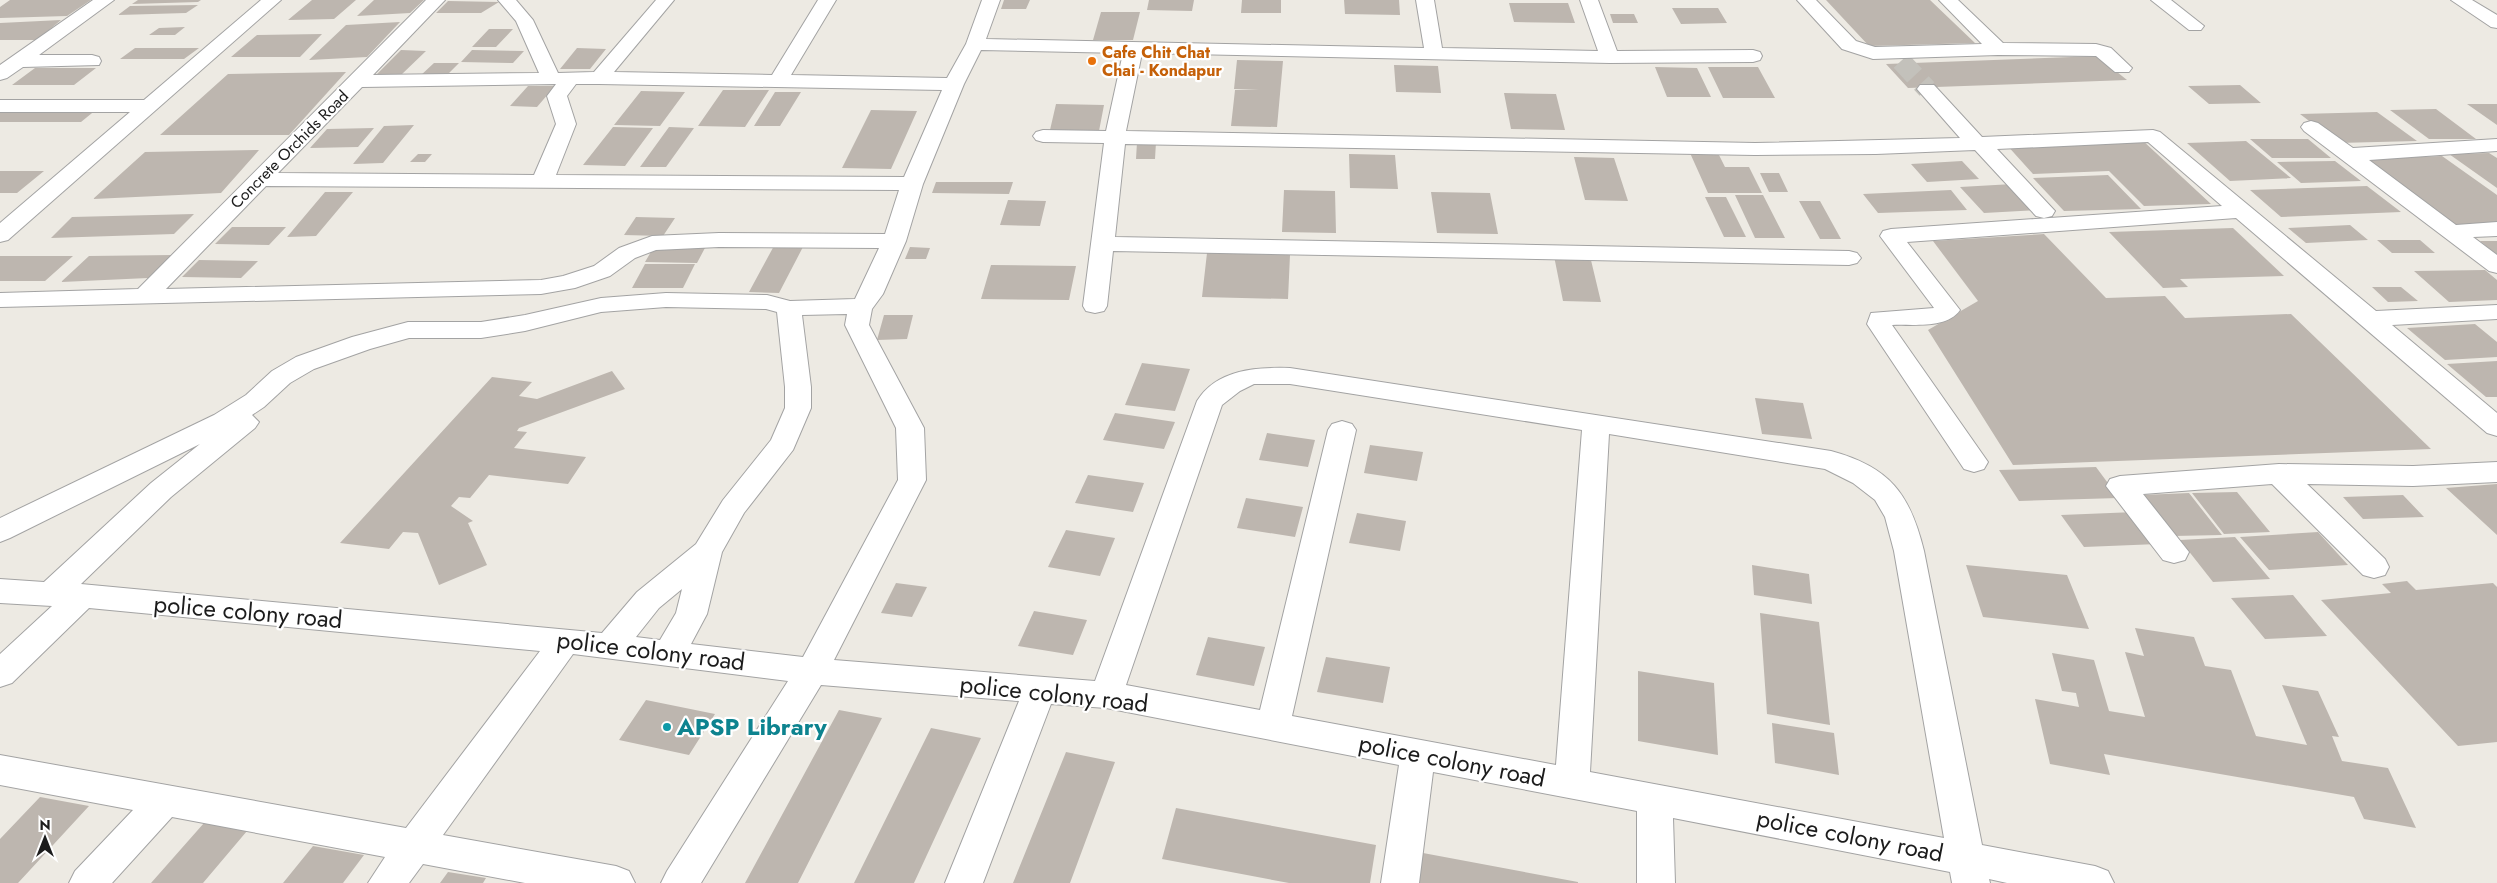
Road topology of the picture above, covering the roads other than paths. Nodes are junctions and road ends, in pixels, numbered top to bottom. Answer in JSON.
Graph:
{"nodes":[{"id":1,"x":105,"y":0,"type":"edge"},
{"id":2,"x":272,"y":0,"type":"edge"},
{"id":3,"x":436,"y":0,"type":"edge"},
{"id":4,"x":507,"y":0,"type":"edge"},
{"id":5,"x":665,"y":0,"type":"edge"},
{"id":6,"x":827,"y":0,"type":"edge"},
{"id":7,"x":991,"y":0,"type":"edge"},
{"id":8,"x":1425,"y":0,"type":"edge"},
{"id":9,"x":1589,"y":0,"type":"edge"},
{"id":10,"x":1806,"y":0,"type":"edge"},
{"id":11,"x":1948,"y":0,"type":"edge"},
{"id":12,"x":2160,"y":0,"type":"edge"},
{"id":13,"x":2460,"y":0,"type":"edge"},
{"id":14,"x":2497,"y":23,"type":"edge"},
{"id":15,"x":2195,"y":26,"type":"dead end"},
{"id":16,"x":975,"y":44,"type":"junction"},
{"id":17,"x":1134,"y":47,"type":"junction"},
{"id":18,"x":1998,"y":49,"type":"junction"},
{"id":19,"x":1434,"y":54,"type":"junction"},
{"id":20,"x":1753,"y":56,"type":"dead end"},
{"id":21,"x":1610,"y":57,"type":"junction"},
{"id":22,"x":92,"y":61,"type":"dead end"},
{"id":23,"x":8,"y":66,"type":"edge"},
{"id":24,"x":2122,"y":68,"type":"dead end"},
{"id":25,"x":599,"y":78,"type":"junction"},
{"id":26,"x":561,"y":79,"type":"junction"},
{"id":27,"x":356,"y":81,"type":"junction"},
{"id":28,"x":778,"y":81,"type":"junction"},
{"id":29,"x":954,"y":84,"type":"junction"},
{"id":30,"x":1927,"y":89,"type":"tunnel mouth"},
{"id":31,"x":0,"y":106,"type":"edge"},
{"id":32,"x":149,"y":106,"type":"junction"},
{"id":33,"x":2312,"y":126,"type":"dead end"},
{"id":34,"x":1043,"y":136,"type":"dead end"},
{"id":35,"x":1115,"y":136,"type":"junction"},
{"id":36,"x":1978,"y":143,"type":"junction"},
{"id":37,"x":2497,"y":145,"type":"edge"},
{"id":38,"x":2348,"y":155,"type":"junction"},
{"id":39,"x":260,"y":179,"type":"junction"},
{"id":40,"x":542,"y":179,"type":"junction"},
{"id":41,"x":912,"y":184,"type":"junction"},
{"id":42,"x":2044,"y":211,"type":"dead end"},
{"id":43,"x":2244,"y":211,"type":"junction"},
{"id":44,"x":2497,"y":229,"type":"edge"},
{"id":45,"x":2451,"y":232,"type":"junction"},
{"id":46,"x":0,"y":235,"type":"edge"},
{"id":47,"x":894,"y":241,"type":"junction"},
{"id":48,"x":1102,"y":244,"type":"junction"},
{"id":49,"x":1850,"y":258,"type":"dead end"},
{"id":50,"x":2497,"y":266,"type":"edge"},
{"id":51,"x":143,"y":298,"type":"junction"},
{"id":52,"x":0,"y":300,"type":"edge"},
{"id":53,"x":862,"y":306,"type":"junction"},
{"id":54,"x":1095,"y":306,"type":"dead end"},
{"id":55,"x":789,"y":308,"type":"junction"},
{"id":56,"x":2497,"y":312,"type":"edge"},
{"id":57,"x":2371,"y":319,"type":"junction"},
{"id":58,"x":255,"y":400,"type":"junction"},
{"id":59,"x":1596,"y":422,"type":"junction"},
{"id":60,"x":2497,"y":426,"type":"edge"},
{"id":61,"x":1342,"y":430,"type":"dead end"},
{"id":62,"x":1974,"y":462,"type":"dead end"},
{"id":63,"x":2497,"y":472,"type":"edge"},
{"id":64,"x":2279,"y":474,"type":"junction"},
{"id":65,"x":0,"y":531,"type":"edge"},
{"id":66,"x":707,"y":552,"type":"junction"},
{"id":67,"x":2174,"y":552,"type":"dead end"},
{"id":68,"x":2374,"y":567,"type":"dead end"},
{"id":69,"x":0,"y":591,"type":"edge"},
{"id":70,"x":66,"y":595,"type":"junction"},
{"id":71,"x":565,"y":641,"type":"junction"},
{"id":72,"x":610,"y":646,"type":"junction"},
{"id":73,"x":669,"y":653,"type":"junction"},
{"id":74,"x":812,"y":671,"type":"junction"},
{"id":75,"x":0,"y":674,"type":"edge"},
{"id":76,"x":1040,"y":690,"type":"junction"},
{"id":77,"x":1106,"y":695,"type":"junction"},
{"id":78,"x":1273,"y":726,"type":"junction"},
{"id":79,"x":1418,"y":754,"type":"junction"},
{"id":80,"x":0,"y":770,"type":"edge"},
{"id":81,"x":1572,"y":783,"type":"junction"},
{"id":82,"x":1654,"y":799,"type":"junction"},
{"id":83,"x":165,"y":800,"type":"junction"},
{"id":84,"x":414,"y":846,"type":"junction"},
{"id":85,"x":1969,"y":871,"type":"edge"},
{"id":86,"x":88,"y":883,"type":"edge"},
{"id":87,"x":387,"y":883,"type":"edge"},
{"id":88,"x":616,"y":883,"type":"edge"},
{"id":89,"x":680,"y":883,"type":"edge"},
{"id":90,"x":964,"y":883,"type":"edge"},
{"id":91,"x":1400,"y":883,"type":"edge"},
{"id":92,"x":1656,"y":883,"type":"edge"},
{"id":93,"x":2095,"y":883,"type":"edge"}],
"edges":[{"from":1,"to":23,"type":"street"},
{"from":2,"to":32,"type":"street"},
{"from":3,"to":27,"type":"street","name":"Concrete Orchids Road"},
{"from":4,"to":26,"type":"street"},
{"from":5,"to":25,"type":"street"},
{"from":6,"to":28,"type":"street"},
{"from":7,"to":16,"type":"street"},
{"from":8,"to":19,"type":"street"},
{"from":9,"to":21,"type":"street"},
{"from":10,"to":18,"type":"street"},
{"from":11,"to":18,"type":"street"},
{"from":12,"to":15,"type":"street"},
{"from":13,"to":14,"type":"street"},
{"from":16,"to":17,"type":"street"},
{"from":16,"to":29,"type":"street"},
{"from":17,"to":19,"type":"street"},
{"from":17,"to":35,"type":"street"},
{"from":18,"to":24,"type":"street"},
{"from":19,"to":21,"type":"street"},
{"from":20,"to":21,"type":"street"},
{"from":22,"to":23,"type":"street"},
{"from":25,"to":26,"type":"street"},
{"from":25,"to":28,"type":"street"},
{"from":26,"to":27,"type":"street"},
{"from":26,"to":40,"type":"street"},
{"from":27,"to":39,"type":"street","name":"Concrete Orchids Road"},
{"from":28,"to":29,"type":"street"},
{"from":29,"to":41,"type":"street"},
{"from":30,"to":36,"type":"street"},
{"from":31,"to":32,"type":"street"},
{"from":32,"to":46,"type":"street"},
{"from":33,"to":38,"type":"street"},
{"from":34,"to":35,"type":"street"},
{"from":35,"to":36,"type":"street"},
{"from":35,"to":48,"type":"street"},
{"from":36,"to":42,"type":"street"},
{"from":36,"to":43,"type":"street"},
{"from":37,"to":38,"type":"street"},
{"from":38,"to":45,"type":"street"},
{"from":39,"to":40,"type":"street"},
{"from":39,"to":51,"type":"street","name":"Concrete Orchids Road"},
{"from":40,"to":41,"type":"street"},
{"from":41,"to":47,"type":"street"},
{"from":43,"to":57,"type":"street"},
{"from":43,"to":62,"type":"street"},
{"from":44,"to":45,"type":"street"},
{"from":45,"to":50,"type":"street"},
{"from":47,"to":51,"type":"street"},
{"from":47,"to":53,"type":"street"},
{"from":48,"to":49,"type":"street"},
{"from":48,"to":54,"type":"street"},
{"from":51,"to":52,"type":"street"},
{"from":53,"to":55,"type":"street"},
{"from":53,"to":74,"type":"street"},
{"from":55,"to":58,"type":"street"},
{"from":55,"to":66,"type":"street"},
{"from":56,"to":57,"type":"street"},
{"from":57,"to":60,"type":"street"},
{"from":58,"to":65,"type":"street"},
{"from":58,"to":70,"type":"street"},
{"from":59,"to":77,"type":"street"},
{"from":59,"to":81,"type":"street"},
{"from":59,"to":85,"type":"street"},
{"from":61,"to":78,"type":"street"},
{"from":63,"to":64,"type":"street"},
{"from":64,"to":67,"type":"street"},
{"from":64,"to":68,"type":"street"},
{"from":66,"to":72,"type":"street"},
{"from":66,"to":73,"type":"street"},
{"from":69,"to":70,"type":"street","name":"police colony road"},
{"from":70,"to":71,"type":"street","name":"police colony road"},
{"from":70,"to":75,"type":"street"},
{"from":71,"to":72,"type":"street","name":"police colony road"},
{"from":71,"to":84,"type":"street"},
{"from":72,"to":73,"type":"street","name":"police colony road"},
{"from":73,"to":74,"type":"street","name":"police colony road"},
{"from":74,"to":76,"type":"street","name":"police colony road"},
{"from":74,"to":89,"type":"street"},
{"from":76,"to":77,"type":"street","name":"police colony road"},
{"from":76,"to":90,"type":"street"},
{"from":77,"to":78,"type":"street","name":"police colony road"},
{"from":78,"to":79,"type":"street","name":"police colony road"},
{"from":79,"to":81,"type":"street","name":"police colony road"},
{"from":79,"to":91,"type":"street"},
{"from":80,"to":83,"type":"street"},
{"from":81,"to":82,"type":"street","name":"police colony road"},
{"from":82,"to":85,"type":"street","name":"police colony road"},
{"from":82,"to":92,"type":"street"},
{"from":83,"to":84,"type":"street"},
{"from":83,"to":86,"type":"street"},
{"from":84,"to":87,"type":"street"},
{"from":84,"to":88,"type":"street"},
{"from":85,"to":93,"type":"street","name":"police colony road"}]}
